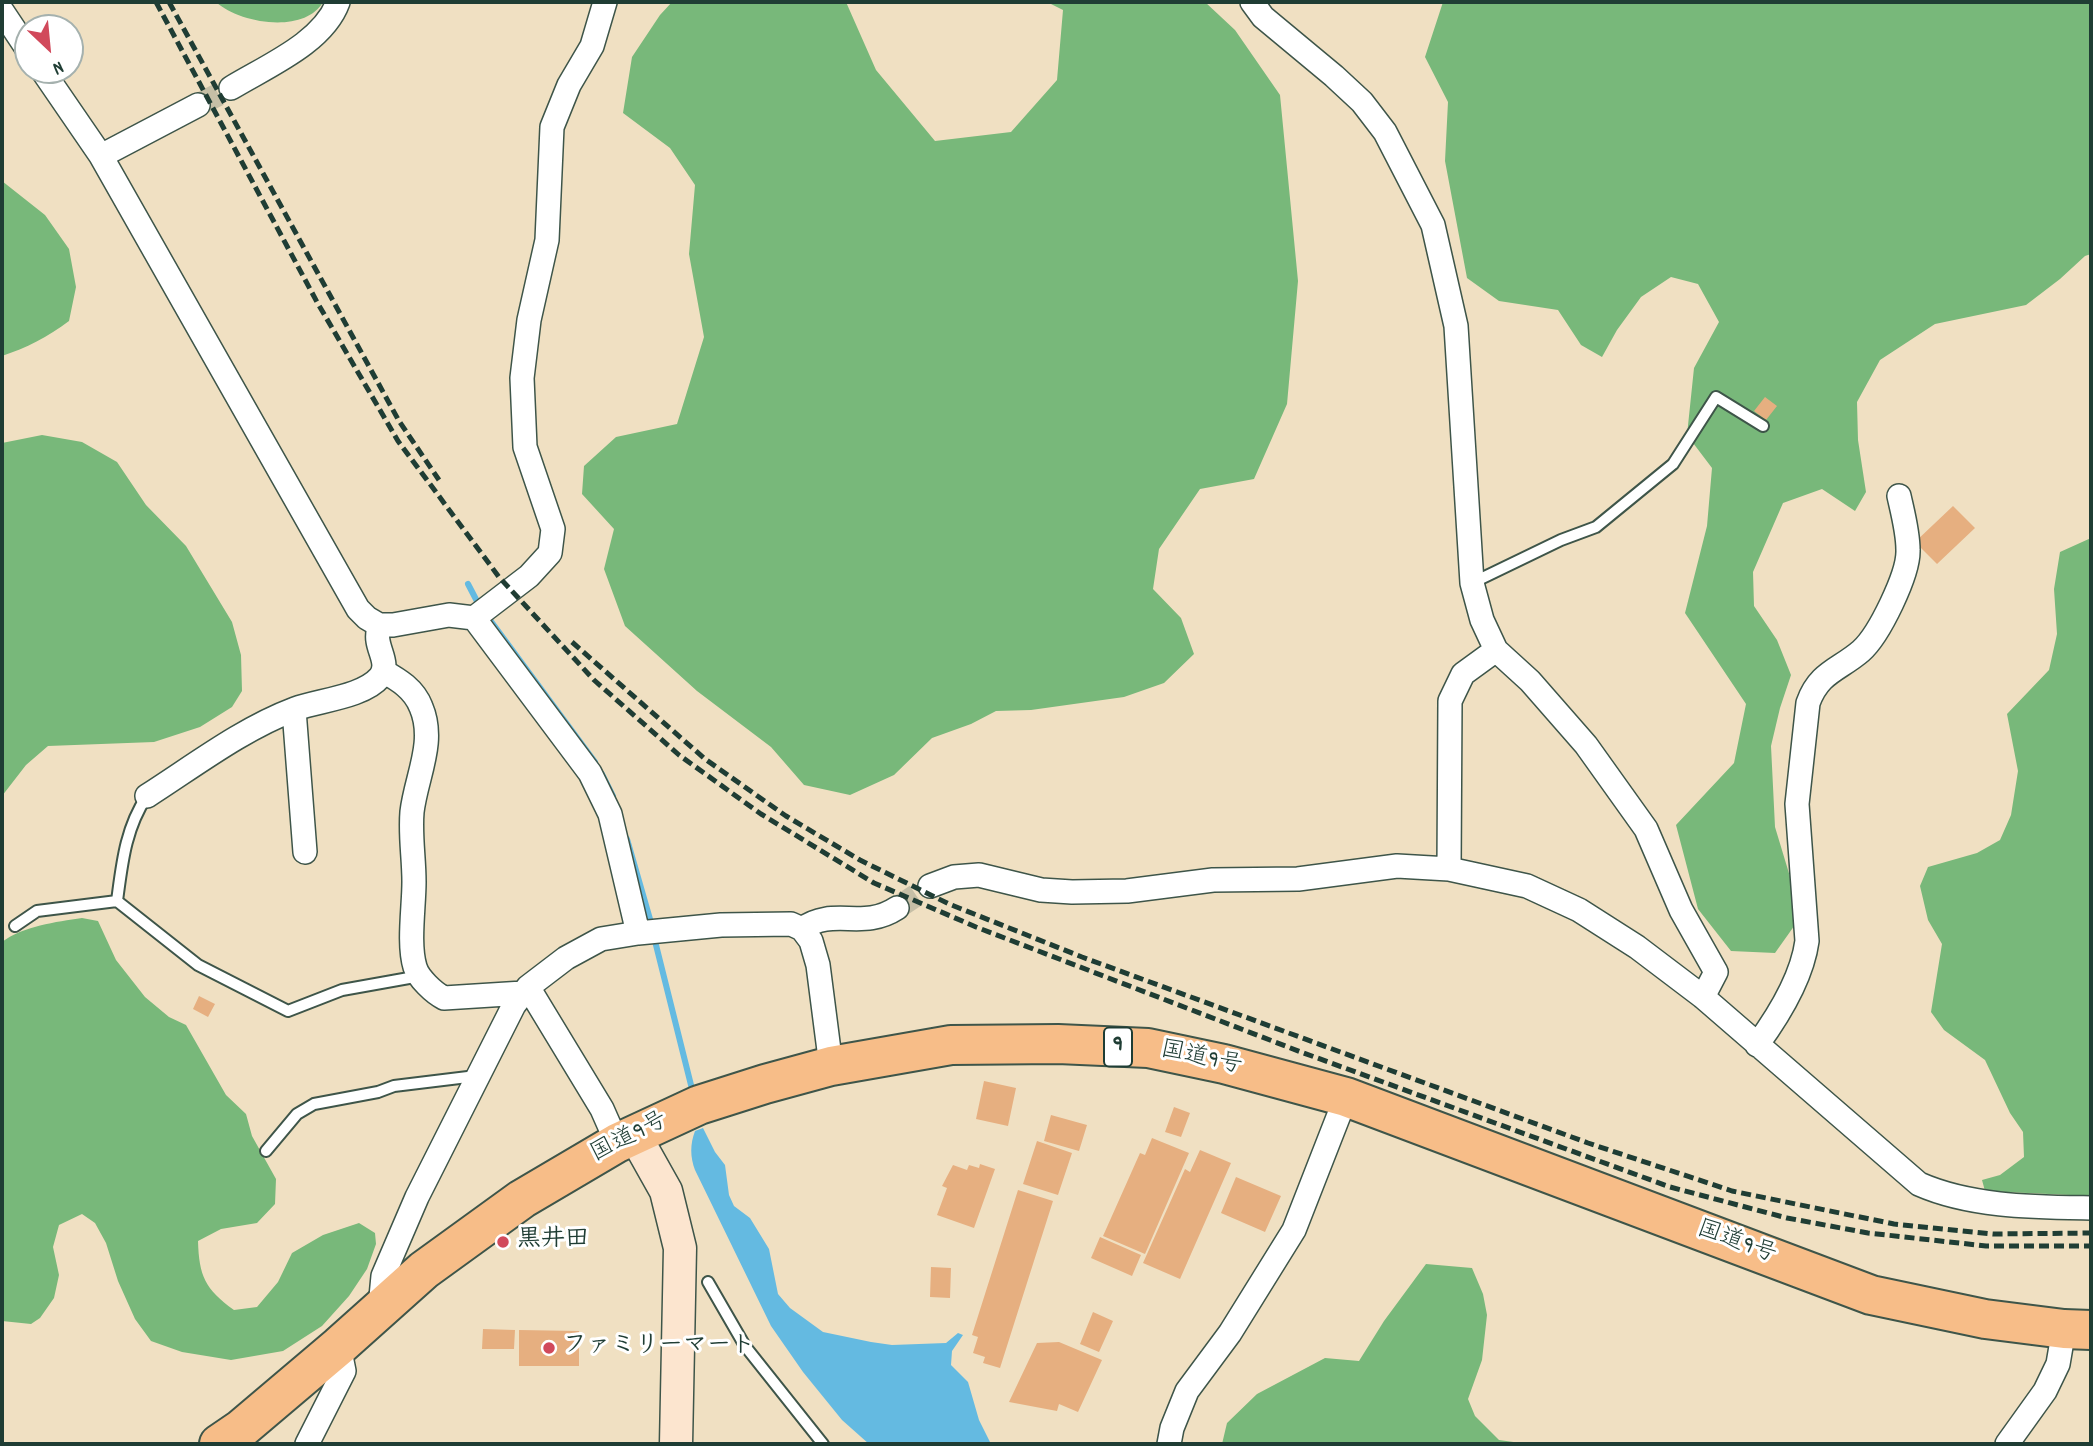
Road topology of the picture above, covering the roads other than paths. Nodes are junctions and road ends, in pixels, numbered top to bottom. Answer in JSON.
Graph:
{"nodes":[{"id":1,"x":338,"y":2,"type":"edge"},
{"id":2,"x":605,"y":2,"type":"edge"},
{"id":3,"x":1251,"y":2,"type":"edge"},
{"id":4,"x":2,"y":12,"type":"edge"},
{"id":5,"x":14,"y":30,"type":"edge"},
{"id":6,"x":52,"y":84,"type":"edge"},
{"id":7,"x":231,"y":88,"type":"tunnel mouth"},
{"id":8,"x":198,"y":105,"type":"tunnel mouth"},
{"id":9,"x":101,"y":156,"type":"junction"},
{"id":10,"x":1763,"y":426,"type":"dead end"},
{"id":11,"x":1899,"y":496,"type":"dead end"},
{"id":12,"x":1472,"y":583,"type":"junction"},
{"id":13,"x":474,"y":618,"type":"junction"},
{"id":14,"x":379,"y":625,"type":"junction"},
{"id":15,"x":1496,"y":650,"type":"junction"},
{"id":16,"x":383,"y":671,"type":"junction"},
{"id":17,"x":294,"y":710,"type":"junction"},
{"id":18,"x":146,"y":796,"type":"joint"},
{"id":19,"x":305,"y":852,"type":"dead end"},
{"id":20,"x":1449,"y":869,"type":"junction"},
{"id":21,"x":929,"y":886,"type":"tunnel mouth"},
{"id":22,"x":117,"y":901,"type":"junction"},
{"id":23,"x":897,"y":908,"type":"tunnel mouth"},
{"id":24,"x":15,"y":926,"type":"dead end"},
{"id":25,"x":802,"y":929,"type":"junction"},
{"id":26,"x":648,"y":932,"type":"junction"},
{"id":27,"x":417,"y":973,"type":"junction"},
{"id":28,"x":525,"y":990,"type":"junction"},
{"id":29,"x":1703,"y":997,"type":"junction"},
{"id":30,"x":1757,"y":1045,"type":"junction"},
{"id":31,"x":831,"y":1066,"type":"junction"},
{"id":32,"x":479,"y":1076,"type":"junction"},
{"id":33,"x":1346,"y":1097,"type":"junction"},
{"id":34,"x":625,"y":1138,"type":"junction"},
{"id":35,"x":266,"y":1151,"type":"dead end"},
{"id":36,"x":2091,"y":1208,"type":"edge"},
{"id":37,"x":708,"y":1282,"type":"dead end"},
{"id":38,"x":385,"y":1304,"type":"junction"},
{"id":39,"x":2077,"y":1330,"type":"edge"},
{"id":40,"x":339,"y":1346,"type":"junction"},
{"id":41,"x":219,"y":1444,"type":"edge"},
{"id":42,"x":306,"y":1444,"type":"edge"},
{"id":43,"x":676,"y":1444,"type":"edge"},
{"id":44,"x":823,"y":1444,"type":"edge"},
{"id":45,"x":1169,"y":1444,"type":"edge"},
{"id":46,"x":2007,"y":1444,"type":"edge"}],
"edges":[{"from":1,"to":7,"type":"street"},
{"from":2,"to":13,"type":"street"},
{"from":3,"to":12,"type":"street"},
{"from":4,"to":5,"type":"street"},
{"from":6,"to":9,"type":"street"},
{"from":8,"to":9,"type":"street"},
{"from":9,"to":14,"type":"street"},
{"from":10,"to":12,"type":"lane"},
{"from":11,"to":30,"type":"street"},
{"from":12,"to":15,"type":"street"},
{"from":13,"to":14,"type":"street"},
{"from":13,"to":26,"type":"street"},
{"from":14,"to":16,"type":"street"},
{"from":15,"to":20,"type":"street"},
{"from":15,"to":29,"type":"street"},
{"from":16,"to":17,"type":"street"},
{"from":16,"to":27,"type":"street"},
{"from":17,"to":18,"type":"street"},
{"from":17,"to":19,"type":"street"},
{"from":18,"to":22,"type":"lane"},
{"from":20,"to":21,"type":"street"},
{"from":20,"to":29,"type":"street"},
{"from":22,"to":24,"type":"lane"},
{"from":22,"to":27,"type":"lane"},
{"from":23,"to":25,"type":"street"},
{"from":25,"to":26,"type":"street"},
{"from":25,"to":31,"type":"street"},
{"from":26,"to":28,"type":"street"},
{"from":27,"to":28,"type":"street"},
{"from":28,"to":32,"type":"street"},
{"from":28,"to":34,"type":"street"},
{"from":29,"to":30,"type":"street"},
{"from":30,"to":36,"type":"street"},
{"from":31,"to":33,"type":"highway","name":"国道9号","number":"9"},
{"from":31,"to":34,"type":"highway","name":"国道9号","number":"9"},
{"from":32,"to":35,"type":"lane"},
{"from":32,"to":38,"type":"street"},
{"from":33,"to":39,"type":"highway","name":"国道9号","number":"9"},
{"from":33,"to":45,"type":"street"},
{"from":34,"to":38,"type":"highway","name":"国道9号","number":"9"},
{"from":34,"to":43,"type":"street"},
{"from":37,"to":44,"type":"lane"},
{"from":38,"to":40,"type":"highway","name":"国道9号","number":"9"},
{"from":39,"to":46,"type":"street"},
{"from":40,"to":41,"type":"highway","name":"国道9号","number":"9"},
{"from":40,"to":42,"type":"street"}]}
